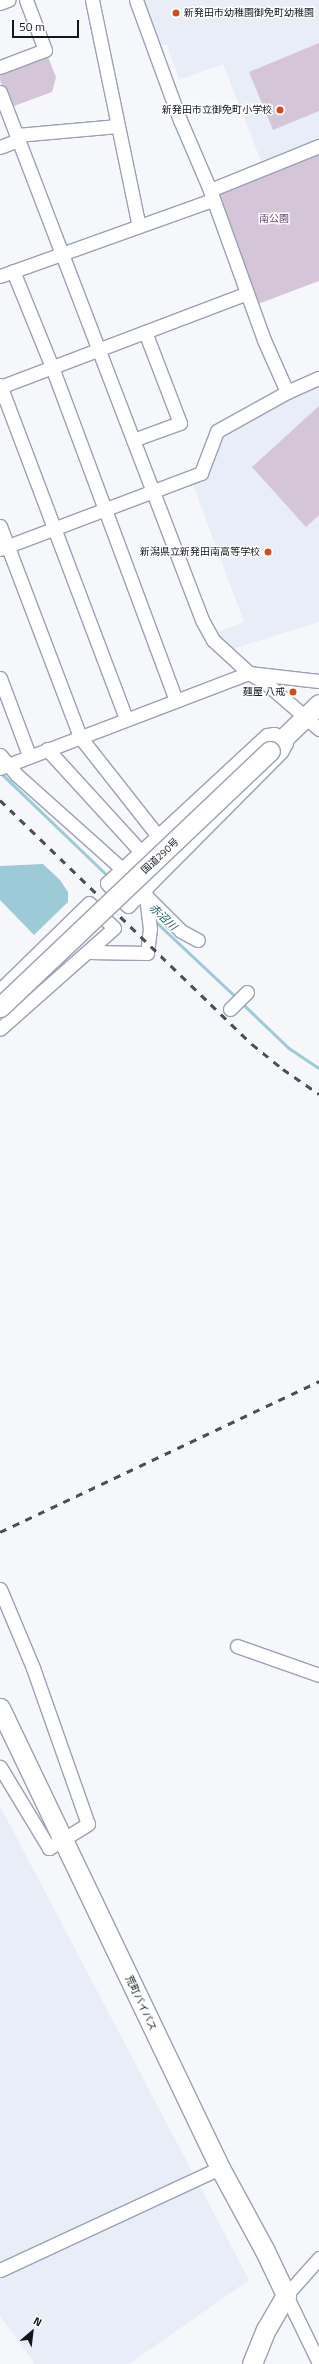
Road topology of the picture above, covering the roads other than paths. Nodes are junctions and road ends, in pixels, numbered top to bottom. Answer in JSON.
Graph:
{"nodes":[{"id":1,"x":8,"y":0,"type":"edge"},
{"id":2,"x":26,"y":0,"type":"edge"},
{"id":3,"x":92,"y":0,"type":"edge"},
{"id":4,"x":136,"y":0,"type":"edge"},
{"id":5,"x":0,"y":3,"type":"edge"},
{"id":6,"x":0,"y":67,"type":"edge"},
{"id":7,"x":0,"y":92,"type":"edge"},
{"id":8,"x":118,"y":126,"type":"junction"},
{"id":9,"x":17,"y":138,"type":"junction"},
{"id":10,"x":319,"y":146,"type":"edge"},
{"id":11,"x":0,"y":147,"type":"edge"},
{"id":12,"x":211,"y":195,"type":"junction"},
{"id":13,"x":139,"y":226,"type":"junction"},
{"id":14,"x":61,"y":252,"type":"junction"},
{"id":15,"x":13,"y":271,"type":"junction"},
{"id":16,"x":0,"y":276,"type":"edge"},
{"id":17,"x":247,"y":293,"type":"junction"},
{"id":18,"x":145,"y":332,"type":"junction"},
{"id":19,"x":98,"y":350,"type":"junction"},
{"id":20,"x":52,"y":367,"type":"junction"},
{"id":21,"x":319,"y":378,"type":"edge"},
{"id":22,"x":0,"y":386,"type":"edge"},
{"id":23,"x":287,"y":392,"type":"junction"},
{"id":24,"x":133,"y":440,"type":"junction"},
{"id":25,"x":152,"y":490,"type":"junction"},
{"id":26,"x":103,"y":509,"type":"junction"},
{"id":27,"x":0,"y":526,"type":"edge"},
{"id":28,"x":54,"y":528,"type":"junction"},
{"id":29,"x":4,"y":547,"type":"edge"},
{"id":30,"x":249,"y":673,"type":"junction"},
{"id":31,"x":0,"y":678,"type":"edge"},
{"id":32,"x":319,"y":680,"type":"edge"},
{"id":33,"x":176,"y":701,"type":"junction"},
{"id":34,"x":319,"y":704,"type":"edge"},
{"id":35,"x":126,"y":720,"type":"junction"},
{"id":36,"x":312,"y":723,"type":"edge"},
{"id":37,"x":80,"y":737,"type":"junction"},
{"id":38,"x":283,"y":738,"type":"junction"},
{"id":39,"x":47,"y":749,"type":"junction"},
{"id":40,"x":29,"y":756,"type":"junction"},
{"id":41,"x":3,"y":762,"type":"edge"},
{"id":42,"x":158,"y":836,"type":"junction"},
{"id":43,"x":141,"y":852,"type":"junction"},
{"id":44,"x":122,"y":869,"type":"junction"},
{"id":45,"x":146,"y":893,"type":"junction"},
{"id":46,"x":198,"y":940,"type":"dead end"},
{"id":47,"x":90,"y":952,"type":"junction"},
{"id":48,"x":0,"y":990,"type":"edge"},
{"id":49,"x":247,"y":992,"type":"dead end"},
{"id":50,"x":0,"y":1007,"type":"edge"},
{"id":51,"x":230,"y":1009,"type":"dead end"},
{"id":52,"x":0,"y":1029,"type":"edge"},
{"id":53,"x":0,"y":1589,"type":"edge"},
{"id":54,"x":237,"y":1646,"type":"dead end"},
{"id":55,"x":319,"y":1675,"type":"edge"},
{"id":56,"x":0,"y":1708,"type":"edge"},
{"id":57,"x":0,"y":1767,"type":"edge"},
{"id":58,"x":63,"y":1841,"type":"junction"},
{"id":59,"x":220,"y":2168,"type":"junction"},
{"id":60,"x":319,"y":2258,"type":"edge"},
{"id":61,"x":0,"y":2270,"type":"edge"},
{"id":62,"x":286,"y":2295,"type":"junction"},
{"id":63,"x":319,"y":2363,"type":"edge"},
{"id":64,"x":252,"y":2364,"type":"edge"}],
"edges":[{"from":1,"to":5,"type":"street"},
{"from":2,"to":6,"type":"street"},
{"from":3,"to":8,"type":"street"},
{"from":4,"to":12,"type":"street"},
{"from":7,"to":9,"type":"street"},
{"from":8,"to":9,"type":"street"},
{"from":8,"to":13,"type":"street"},
{"from":9,"to":11,"type":"street"},
{"from":9,"to":14,"type":"street"},
{"from":10,"to":12,"type":"street"},
{"from":12,"to":13,"type":"street"},
{"from":12,"to":17,"type":"street"},
{"from":13,"to":14,"type":"street"},
{"from":14,"to":15,"type":"street"},
{"from":14,"to":19,"type":"street"},
{"from":15,"to":16,"type":"street"},
{"from":15,"to":20,"type":"street"},
{"from":17,"to":18,"type":"street"},
{"from":17,"to":23,"type":"street"},
{"from":18,"to":19,"type":"street"},
{"from":18,"to":24,"type":"street"},
{"from":19,"to":20,"type":"street"},
{"from":19,"to":24,"type":"street"},
{"from":20,"to":22,"type":"street"},
{"from":20,"to":26,"type":"street"},
{"from":21,"to":23,"type":"street"},
{"from":22,"to":28,"type":"street"},
{"from":23,"to":25,"type":"street"},
{"from":24,"to":25,"type":"street"},
{"from":25,"to":26,"type":"street"},
{"from":25,"to":30,"type":"street"},
{"from":26,"to":28,"type":"street"},
{"from":26,"to":33,"type":"street"},
{"from":27,"to":29,"type":"street"},
{"from":28,"to":29,"type":"street"},
{"from":28,"to":35,"type":"street"},
{"from":29,"to":37,"type":"street"},
{"from":30,"to":32,"type":"street"},
{"from":30,"to":33,"type":"street"},
{"from":30,"to":36,"type":"street"},
{"from":31,"to":40,"type":"street"},
{"from":33,"to":35,"type":"street"},
{"from":34,"to":36,"type":"highway","name":"国道290号"},
{"from":35,"to":37,"type":"street"},
{"from":36,"to":38,"type":"highway","name":"国道290号"},
{"from":37,"to":39,"type":"street"},
{"from":37,"to":42,"type":"street"},
{"from":38,"to":42,"type":"street"},
{"from":38,"to":45,"type":"street"},
{"from":38,"to":50,"type":"highway","name":"国道290号","bridge":true},
{"from":39,"to":40,"type":"street"},
{"from":39,"to":43,"type":"street"},
{"from":40,"to":41,"type":"street"},
{"from":41,"to":44,"type":"street"},
{"from":42,"to":43,"type":"street"},
{"from":43,"to":44,"type":"street"},
{"from":44,"to":45,"type":"street"},
{"from":45,"to":46,"type":"street"},
{"from":45,"to":47,"type":"street"},
{"from":47,"to":48,"type":"street"},
{"from":47,"to":52,"type":"street"},
{"from":49,"to":51,"type":"street"},
{"from":53,"to":58,"type":"street"},
{"from":54,"to":55,"type":"street"},
{"from":56,"to":58,"type":"highway","name":"荒町バイパス"},
{"from":57,"to":58,"type":"street"},
{"from":58,"to":59,"type":"highway","name":"荒町バイパス"},
{"from":59,"to":61,"type":"street"},
{"from":59,"to":62,"type":"highway","name":"荒町バイパス"},
{"from":60,"to":62,"type":"street"},
{"from":62,"to":63,"type":"street"},
{"from":62,"to":64,"type":"highway"}]}
